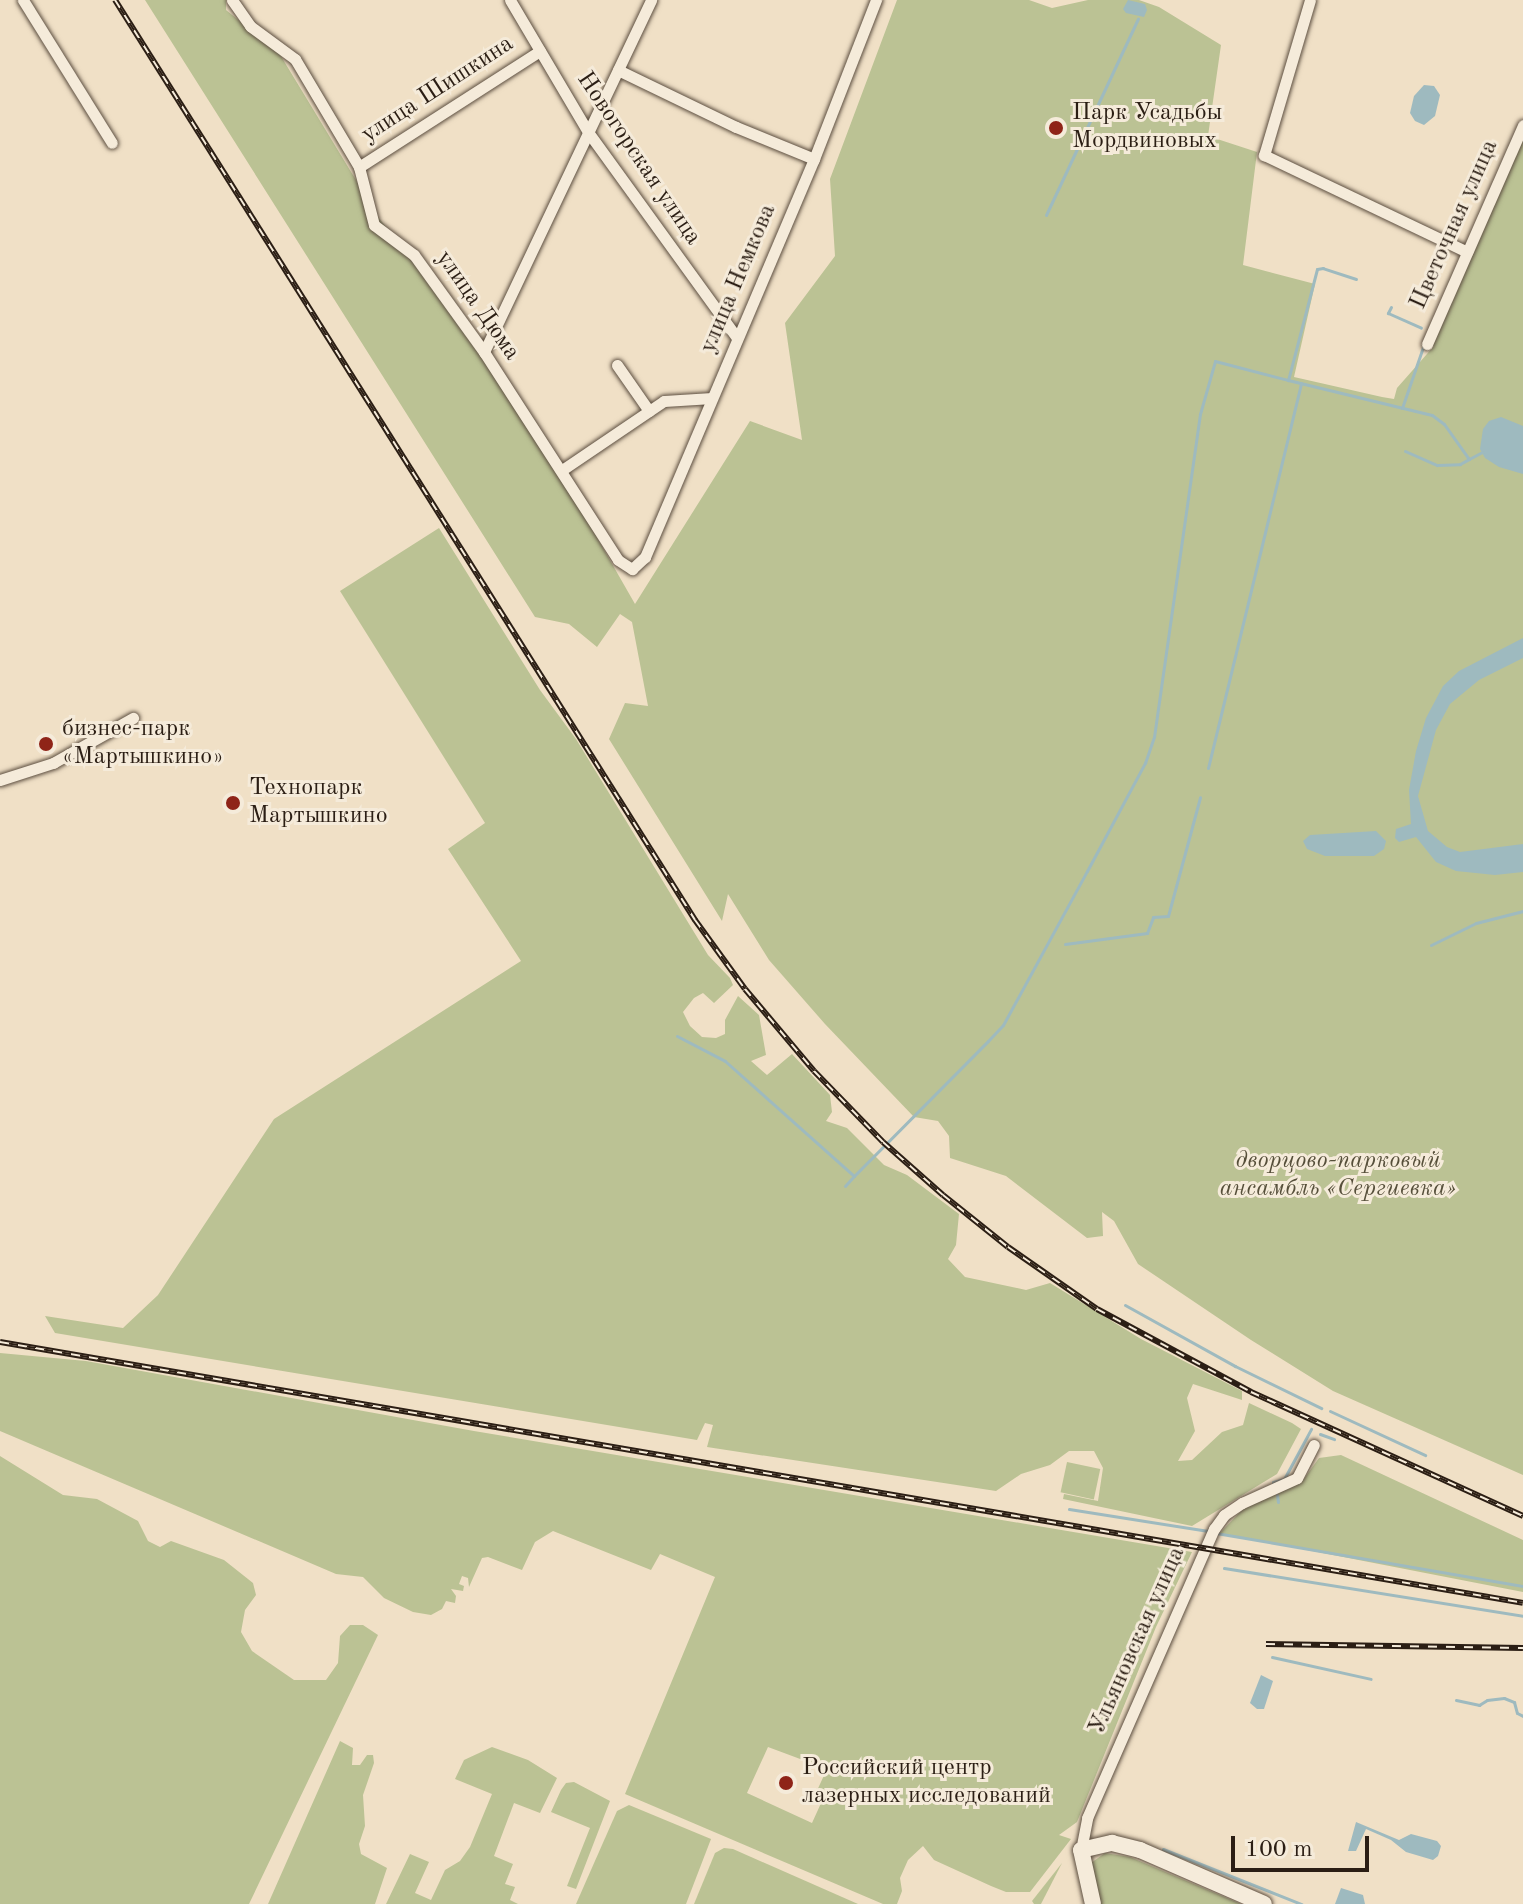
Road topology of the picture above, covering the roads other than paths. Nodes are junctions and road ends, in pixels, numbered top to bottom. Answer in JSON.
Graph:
{"nodes":[{"id":1,"x":23,"y":0,"type":"edge"},
{"id":2,"x":232,"y":0,"type":"edge"},
{"id":3,"x":510,"y":0,"type":"edge"},
{"id":4,"x":651,"y":0,"type":"edge"},
{"id":5,"x":876,"y":0,"type":"edge"},
{"id":6,"x":1310,"y":0,"type":"edge"},
{"id":7,"x":540,"y":51,"type":"junction"},
{"id":8,"x":618,"y":70,"type":"junction"},
{"id":9,"x":1523,"y":125,"type":"edge"},
{"id":10,"x":588,"y":132,"type":"junction"},
{"id":11,"x":112,"y":143,"type":"dead end"},
{"id":12,"x":814,"y":159,"type":"junction"},
{"id":13,"x":359,"y":167,"type":"junction"},
{"id":14,"x":1467,"y":252,"type":"junction"},
{"id":15,"x":737,"y":338,"type":"junction"},
{"id":16,"x":1427,"y":344,"type":"dead end"},
{"id":17,"x":484,"y":352,"type":"junction"},
{"id":18,"x":617,"y":365,"type":"dead end"},
{"id":19,"x":712,"y":398,"type":"junction"},
{"id":20,"x":649,"y":411,"type":"junction"},
{"id":21,"x":562,"y":470,"type":"junction"},
{"id":22,"x":632,"y":569,"type":"joint"},
{"id":23,"x":133,"y":718,"type":"dead end"},
{"id":24,"x":0,"y":780,"type":"edge"},
{"id":25,"x":1314,"y":1445,"type":"dead end"},
{"id":26,"x":1081,"y":1850,"type":"junction"},
{"id":27,"x":1093,"y":1904,"type":"edge"},
{"id":28,"x":1264,"y":1904,"type":"edge"}],
"edges":[{"from":1,"to":11,"type":"street"},
{"from":2,"to":13,"type":"street","name":"улица Дюма"},
{"from":3,"to":7,"type":"street","name":"Новогорская улица"},
{"from":4,"to":8,"type":"street"},
{"from":5,"to":12,"type":"street","name":"улица Немкова"},
{"from":6,"to":14,"type":"street"},
{"from":7,"to":10,"type":"street","name":"Новогорская улица"},
{"from":7,"to":13,"type":"street","name":"улица Шишкина"},
{"from":8,"to":10,"type":"street"},
{"from":8,"to":12,"type":"street"},
{"from":9,"to":14,"type":"street","name":"Цветочная улица"},
{"from":10,"to":15,"type":"street","name":"Новогорская улица"},
{"from":10,"to":17,"type":"street"},
{"from":12,"to":15,"type":"street","name":"улица Немкова"},
{"from":13,"to":17,"type":"street","name":"улица Дюма"},
{"from":14,"to":16,"type":"street","name":"Цветочная улица"},
{"from":15,"to":19,"type":"street","name":"улица Немкова"},
{"from":17,"to":21,"type":"street","name":"улица Дюма"},
{"from":18,"to":20,"type":"street"},
{"from":19,"to":20,"type":"street"},
{"from":19,"to":22,"type":"street","name":"улица Немкова"},
{"from":20,"to":21,"type":"street"},
{"from":21,"to":22,"type":"street","name":"улица Дюма"},
{"from":23,"to":24,"type":"street"},
{"from":25,"to":26,"type":"street","name":"Ульяновская улица"},
{"from":26,"to":27,"type":"street","name":"Ульяновская улица"},
{"from":26,"to":28,"type":"street"}]}
